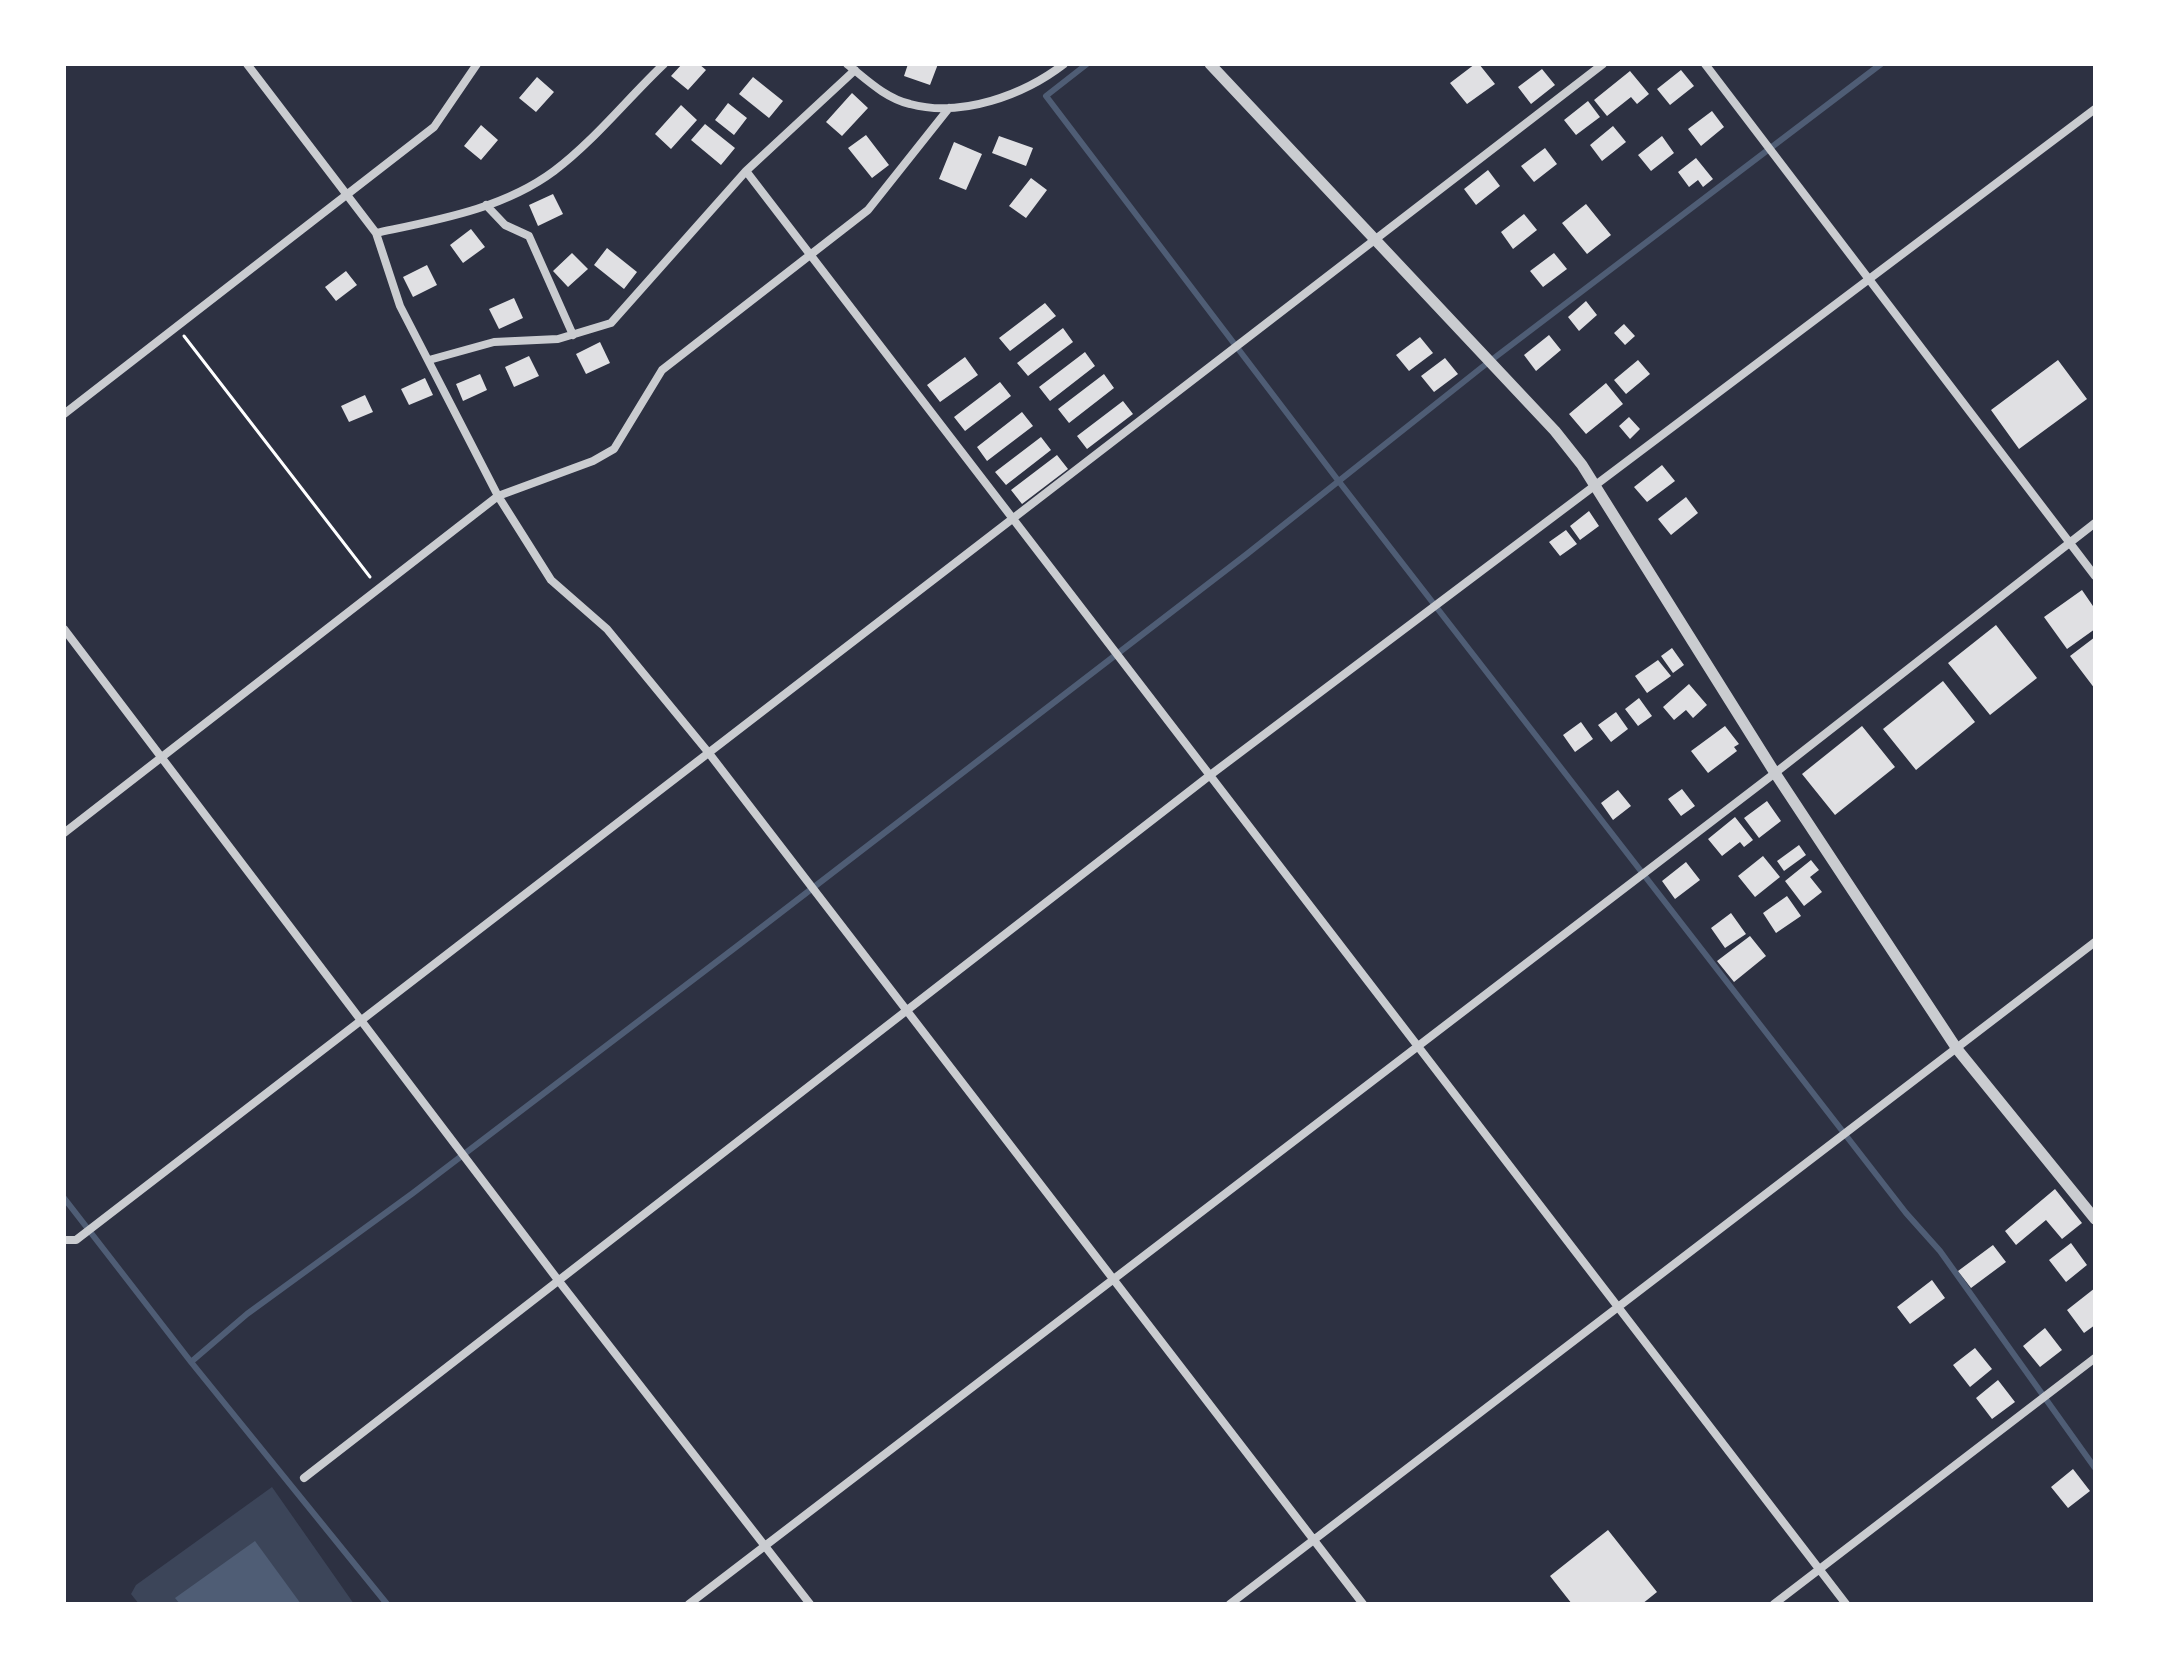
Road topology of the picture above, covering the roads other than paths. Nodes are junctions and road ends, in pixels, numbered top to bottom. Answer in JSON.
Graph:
{"nodes":[{"id":1,"x":247,"y":64,"type":"edge"},
{"id":2,"x":477,"y":64,"type":"edge"},
{"id":3,"x":664,"y":64,"type":"edge"},
{"id":4,"x":1064,"y":64,"type":"edge"},
{"id":5,"x":1210,"y":64,"type":"edge"},
{"id":6,"x":1603,"y":64,"type":"edge"},
{"id":7,"x":1705,"y":64,"type":"edge"},
{"id":8,"x":851,"y":67,"type":"edge"},
{"id":9,"x":949,"y":108,"type":"junction"},
{"id":10,"x":2095,"y":109,"type":"edge"},
{"id":11,"x":746,"y":171,"type":"junction"},
{"id":12,"x":348,"y":195,"type":"junction"},
{"id":13,"x":486,"y":205,"type":"junction"},
{"id":14,"x":376,"y":233,"type":"junction"},
{"id":15,"x":1377,"y":241,"type":"junction"},
{"id":16,"x":813,"y":255,"type":"junction"},
{"id":17,"x":1870,"y":280,"type":"junction"},
{"id":18,"x":573,"y":335,"type":"junction"},
{"id":19,"x":429,"y":360,"type":"junction"},
{"id":20,"x":64,"y":414,"type":"edge"},
{"id":21,"x":1595,"y":486,"type":"junction"},
{"id":22,"x":498,"y":496,"type":"junction"},
{"id":23,"x":1015,"y":518,"type":"junction"},
{"id":24,"x":2095,"y":523,"type":"edge"},
{"id":25,"x":2070,"y":542,"type":"junction"},
{"id":26,"x":2095,"y":576,"type":"edge"},
{"id":27,"x":64,"y":629,"type":"edge"},
{"id":28,"x":708,"y":752,"type":"junction"},
{"id":29,"x":163,"y":757,"type":"junction"},
{"id":30,"x":1775,"y":773,"type":"junction"},
{"id":31,"x":1209,"y":776,"type":"junction"},
{"id":32,"x":64,"y":833,"type":"edge"},
{"id":33,"x":2095,"y":942,"type":"edge"},
{"id":34,"x":905,"y":1010,"type":"junction"},
{"id":35,"x":363,"y":1018,"type":"junction"},
{"id":36,"x":1418,"y":1046,"type":"junction"},
{"id":37,"x":1957,"y":1049,"type":"junction"},
{"id":38,"x":2095,"y":1219,"type":"edge"},
{"id":39,"x":64,"y":1240,"type":"edge"},
{"id":40,"x":1114,"y":1278,"type":"junction"},
{"id":41,"x":558,"y":1280,"type":"junction"},
{"id":42,"x":1619,"y":1306,"type":"junction"},
{"id":43,"x":2095,"y":1358,"type":"edge"},
{"id":44,"x":304,"y":1478,"type":"dead end"},
{"id":45,"x":1314,"y":1540,"type":"junction"},
{"id":46,"x":766,"y":1545,"type":"junction"},
{"id":47,"x":1819,"y":1569,"type":"junction"},
{"id":48,"x":689,"y":1604,"type":"edge"},
{"id":49,"x":810,"y":1604,"type":"edge"},
{"id":50,"x":1230,"y":1604,"type":"edge"},
{"id":51,"x":1363,"y":1604,"type":"edge"},
{"id":52,"x":1774,"y":1604,"type":"edge"},
{"id":53,"x":1846,"y":1604,"type":"edge"}],
"edges":[{"from":1,"to":12,"type":"street"},
{"from":2,"to":12,"type":"street"},
{"from":3,"to":13,"type":"street"},
{"from":4,"to":9,"type":"street"},
{"from":5,"to":15,"type":"street"},
{"from":6,"to":15,"type":"street"},
{"from":7,"to":17,"type":"street"},
{"from":8,"to":9,"type":"street"},
{"from":8,"to":11,"type":"street"},
{"from":9,"to":16,"type":"street"},
{"from":10,"to":17,"type":"street"},
{"from":11,"to":16,"type":"street"},
{"from":11,"to":18,"type":"street"},
{"from":12,"to":14,"type":"street"},
{"from":12,"to":20,"type":"street"},
{"from":13,"to":14,"type":"street"},
{"from":13,"to":18,"type":"street"},
{"from":14,"to":19,"type":"street"},
{"from":15,"to":21,"type":"street"},
{"from":15,"to":23,"type":"street"},
{"from":16,"to":22,"type":"street"},
{"from":16,"to":23,"type":"street"},
{"from":17,"to":21,"type":"street"},
{"from":17,"to":25,"type":"street"},
{"from":18,"to":19,"type":"street"},
{"from":19,"to":22,"type":"street"},
{"from":21,"to":30,"type":"street"},
{"from":21,"to":31,"type":"street"},
{"from":22,"to":28,"type":"street"},
{"from":22,"to":29,"type":"street"},
{"from":23,"to":28,"type":"street"},
{"from":23,"to":31,"type":"street"},
{"from":24,"to":25,"type":"street"},
{"from":25,"to":26,"type":"street"},
{"from":25,"to":30,"type":"street"},
{"from":27,"to":29,"type":"street"},
{"from":28,"to":34,"type":"street"},
{"from":28,"to":35,"type":"street"},
{"from":29,"to":32,"type":"street"},
{"from":29,"to":35,"type":"street"},
{"from":30,"to":36,"type":"street"},
{"from":30,"to":37,"type":"street"},
{"from":31,"to":34,"type":"street"},
{"from":31,"to":36,"type":"street"},
{"from":33,"to":37,"type":"street"},
{"from":34,"to":40,"type":"street"},
{"from":34,"to":41,"type":"street"},
{"from":35,"to":39,"type":"street"},
{"from":35,"to":41,"type":"street"},
{"from":36,"to":40,"type":"street"},
{"from":36,"to":42,"type":"street"},
{"from":37,"to":38,"type":"street"},
{"from":37,"to":42,"type":"street"},
{"from":40,"to":45,"type":"street"},
{"from":40,"to":46,"type":"street"},
{"from":41,"to":44,"type":"street"},
{"from":41,"to":46,"type":"street"},
{"from":42,"to":45,"type":"street"},
{"from":42,"to":47,"type":"street"},
{"from":43,"to":47,"type":"street"},
{"from":45,"to":50,"type":"street"},
{"from":45,"to":51,"type":"street"},
{"from":46,"to":48,"type":"street"},
{"from":46,"to":49,"type":"street"},
{"from":47,"to":52,"type":"street"},
{"from":47,"to":53,"type":"street"}]}
